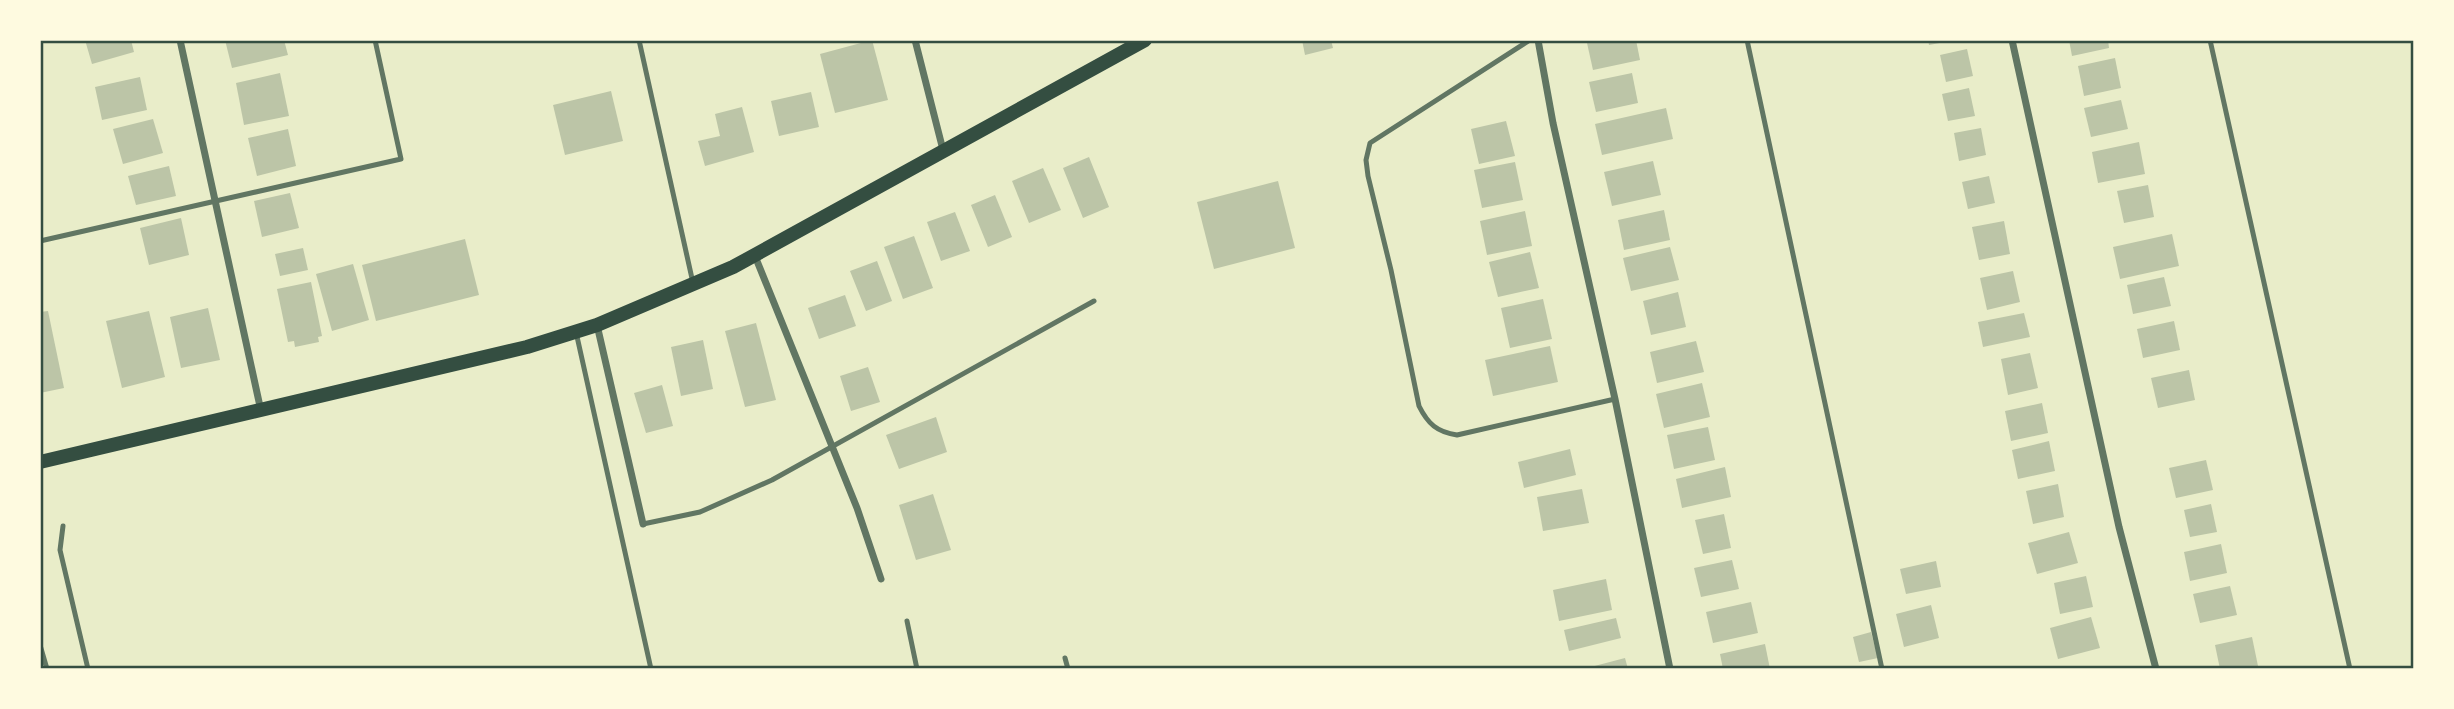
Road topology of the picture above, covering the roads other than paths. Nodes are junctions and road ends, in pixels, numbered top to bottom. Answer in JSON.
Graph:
{"nodes":[{"id":1,"x":180,"y":40,"type":"edge"},
{"id":2,"x":375,"y":40,"type":"edge"},
{"id":3,"x":639,"y":40,"type":"edge"},
{"id":4,"x":915,"y":40,"type":"edge"},
{"id":5,"x":1144,"y":40,"type":"edge"},
{"id":6,"x":1530,"y":40,"type":"edge"},
{"id":7,"x":1538,"y":40,"type":"edge"},
{"id":8,"x":1748,"y":40,"type":"edge"},
{"id":9,"x":2012,"y":40,"type":"edge"},
{"id":10,"x":2210,"y":40,"type":"edge"},
{"id":11,"x":943,"y":150,"type":"junction"},
{"id":12,"x":216,"y":201,"type":"junction"},
{"id":13,"x":40,"y":241,"type":"edge"},
{"id":14,"x":755,"y":256,"type":"junction"},
{"id":15,"x":694,"y":286,"type":"junction"},
{"id":16,"x":1094,"y":301,"type":"dead end"},
{"id":17,"x":597,"y":325,"type":"junction"},
{"id":18,"x":576,"y":332,"type":"junction"},
{"id":19,"x":1615,"y":399,"type":"junction"},
{"id":20,"x":261,"y":411,"type":"junction"},
{"id":21,"x":831,"y":447,"type":"junction"},
{"id":22,"x":40,"y":462,"type":"edge"},
{"id":23,"x":643,"y":524,"type":"joint"},
{"id":24,"x":64,"y":526,"type":"dead end"},
{"id":25,"x":881,"y":579,"type":"dead end"},
{"id":26,"x":907,"y":621,"type":"dead end"},
{"id":27,"x":40,"y":645,"type":"edge"},
{"id":28,"x":1065,"y":658,"type":"dead end"},
{"id":29,"x":47,"y":669,"type":"edge"},
{"id":30,"x":88,"y":669,"type":"edge"},
{"id":31,"x":650,"y":669,"type":"edge"},
{"id":32,"x":917,"y":669,"type":"edge"},
{"id":33,"x":1068,"y":669,"type":"edge"},
{"id":34,"x":1670,"y":669,"type":"edge"},
{"id":35,"x":1882,"y":669,"type":"edge"},
{"id":36,"x":2156,"y":669,"type":"edge"},
{"id":37,"x":2350,"y":669,"type":"edge"}],
"edges":[{"from":1,"to":12,"type":"street"},
{"from":2,"to":12,"type":"lane"},
{"from":3,"to":15,"type":"lane"},
{"from":4,"to":11,"type":"street"},
{"from":5,"to":11,"type":"main road"},
{"from":6,"to":19,"type":"lane"},
{"from":7,"to":19,"type":"street"},
{"from":8,"to":35,"type":"lane"},
{"from":9,"to":36,"type":"street"},
{"from":10,"to":37,"type":"lane"},
{"from":11,"to":14,"type":"main road"},
{"from":12,"to":13,"type":"lane"},
{"from":12,"to":20,"type":"street"},
{"from":14,"to":15,"type":"main road"},
{"from":14,"to":21,"type":"street"},
{"from":15,"to":17,"type":"main road"},
{"from":16,"to":21,"type":"lane"},
{"from":17,"to":18,"type":"main road"},
{"from":17,"to":23,"type":"street"},
{"from":18,"to":20,"type":"main road"},
{"from":18,"to":31,"type":"lane"},
{"from":19,"to":34,"type":"street"},
{"from":20,"to":22,"type":"main road"},
{"from":21,"to":23,"type":"lane"},
{"from":21,"to":25,"type":"street"},
{"from":24,"to":30,"type":"lane"},
{"from":26,"to":32,"type":"lane"},
{"from":27,"to":29,"type":"lane"},
{"from":28,"to":33,"type":"lane"}]}
